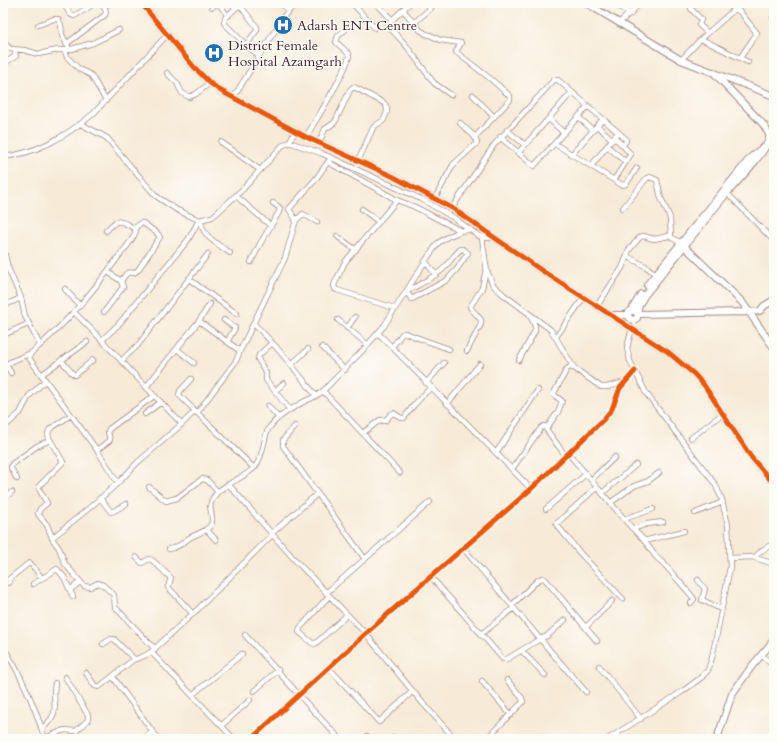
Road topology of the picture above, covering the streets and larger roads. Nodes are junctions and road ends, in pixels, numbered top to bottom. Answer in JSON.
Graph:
{"nodes":[{"id":1,"x":63,"y":3,"type":"edge"},
{"id":2,"x":96,"y":3,"type":"edge"},
{"id":3,"x":99,"y":3,"type":"edge"},
{"id":4,"x":110,"y":3,"type":"edge"},
{"id":5,"x":141,"y":3,"type":"edge"},
{"id":6,"x":217,"y":3,"type":"edge"},
{"id":7,"x":280,"y":3,"type":"edge"},
{"id":8,"x":296,"y":3,"type":"edge"},
{"id":9,"x":341,"y":3,"type":"edge"},
{"id":10,"x":350,"y":3,"type":"edge"},
{"id":11,"x":376,"y":3,"type":"edge"},
{"id":12,"x":410,"y":3,"type":"edge"},
{"id":13,"x":586,"y":3,"type":"edge"},
{"id":14,"x":613,"y":3,"type":"edge"},
{"id":15,"x":641,"y":3,"type":"edge"},
{"id":16,"x":688,"y":3,"type":"edge"},
{"id":17,"x":730,"y":3,"type":"edge"},
{"id":18,"x":239,"y":4,"type":"edge"},
{"id":19,"x":104,"y":7,"type":"junction"},
{"id":20,"x":212,"y":7,"type":"dead end"},
{"id":21,"x":431,"y":8,"type":"dead end"},
{"id":22,"x":289,"y":10,"type":"junction"},
{"id":23,"x":403,"y":10,"type":"junction"},
{"id":24,"x":735,"y":10,"type":"junction"},
{"id":25,"x":631,"y":14,"type":"junction"},
{"id":26,"x":228,"y":16,"type":"junction"},
{"id":27,"x":392,"y":20,"type":"junction"},
{"id":28,"x":414,"y":23,"type":"junction"},
{"id":29,"x":619,"y":23,"type":"junction"},
{"id":30,"x":38,"y":25,"type":"dead end"},
{"id":31,"x":375,"y":28,"type":"dead end"},
{"id":32,"x":119,"y":30,"type":"dead end"},
{"id":33,"x":345,"y":30,"type":"dead end"},
{"id":34,"x":708,"y":33,"type":"junction"},
{"id":35,"x":168,"y":34,"type":"junction"},
{"id":36,"x":702,"y":39,"type":"junction"},
{"id":37,"x":3,"y":42,"type":"edge"},
{"id":38,"x":66,"y":44,"type":"junction"},
{"id":39,"x":246,"y":45,"type":"junction"},
{"id":40,"x":14,"y":49,"type":"junction"},
{"id":41,"x":67,"y":50,"type":"junction"},
{"id":42,"x":259,"y":56,"type":"junction"},
{"id":43,"x":740,"y":58,"type":"junction"},
{"id":44,"x":681,"y":60,"type":"junction"},
{"id":45,"x":748,"y":62,"type":"dead end"},
{"id":46,"x":3,"y":64,"type":"edge"},
{"id":47,"x":713,"y":72,"type":"junction"},
{"id":48,"x":167,"y":73,"type":"dead end"},
{"id":49,"x":210,"y":83,"type":"junction"},
{"id":50,"x":572,"y":92,"type":"junction"},
{"id":51,"x":451,"y":95,"type":"dead end"},
{"id":52,"x":473,"y":95,"type":"dead end"},
{"id":53,"x":774,"y":96,"type":"edge"},
{"id":54,"x":233,"y":98,"type":"junction"},
{"id":55,"x":106,"y":101,"type":"junction"},
{"id":56,"x":588,"y":106,"type":"junction"},
{"id":57,"x":493,"y":116,"type":"junction"},
{"id":58,"x":578,"y":117,"type":"junction"},
{"id":59,"x":549,"y":119,"type":"junction"},
{"id":60,"x":603,"y":119,"type":"junction"},
{"id":61,"x":460,"y":123,"type":"dead end"},
{"id":62,"x":81,"y":124,"type":"junction"},
{"id":63,"x":597,"y":126,"type":"junction"},
{"id":64,"x":507,"y":130,"type":"junction"},
{"id":65,"x":593,"y":130,"type":"junction"},
{"id":66,"x":295,"y":131,"type":"junction"},
{"id":67,"x":618,"y":132,"type":"junction"},
{"id":68,"x":564,"y":133,"type":"junction"},
{"id":69,"x":306,"y":137,"type":"junction"},
{"id":70,"x":475,"y":137,"type":"junction"},
{"id":71,"x":500,"y":138,"type":"junction"},
{"id":72,"x":614,"y":139,"type":"junction"},
{"id":73,"x":221,"y":142,"type":"dead end"},
{"id":74,"x":289,"y":143,"type":"junction"},
{"id":75,"x":319,"y":143,"type":"junction"},
{"id":76,"x":555,"y":144,"type":"junction"},
{"id":77,"x":525,"y":145,"type":"junction"},
{"id":78,"x":623,"y":145,"type":"junction"},
{"id":79,"x":607,"y":146,"type":"junction"},
{"id":80,"x":518,"y":153,"type":"junction"},
{"id":81,"x":572,"y":154,"type":"junction"},
{"id":82,"x":3,"y":157,"type":"edge"},
{"id":83,"x":329,"y":160,"type":"junction"},
{"id":84,"x":358,"y":161,"type":"junction"},
{"id":85,"x":626,"y":162,"type":"junction"},
{"id":86,"x":591,"y":166,"type":"junction"},
{"id":87,"x":637,"y":168,"type":"dead end"},
{"id":88,"x":260,"y":170,"type":"junction"},
{"id":89,"x":614,"y":180,"type":"junction"},
{"id":90,"x":725,"y":192,"type":"junction"},
{"id":91,"x":236,"y":196,"type":"junction"},
{"id":92,"x":434,"y":198,"type":"junction"},
{"id":93,"x":397,"y":200,"type":"junction"},
{"id":94,"x":273,"y":203,"type":"dead end"},
{"id":95,"x":452,"y":208,"type":"junction"},
{"id":96,"x":623,"y":208,"type":"dead end"},
{"id":97,"x":362,"y":209,"type":"dead end"},
{"id":98,"x":200,"y":220,"type":"junction"},
{"id":99,"x":296,"y":220,"type":"junction"},
{"id":100,"x":317,"y":222,"type":"dead end"},
{"id":101,"x":379,"y":222,"type":"junction"},
{"id":102,"x":271,"y":226,"type":"junction"},
{"id":103,"x":135,"y":228,"type":"junction"},
{"id":104,"x":470,"y":229,"type":"junction"},
{"id":105,"x":106,"y":231,"type":"dead end"},
{"id":106,"x":461,"y":231,"type":"junction"},
{"id":107,"x":337,"y":236,"type":"dead end"},
{"id":108,"x":671,"y":236,"type":"junction"},
{"id":109,"x":482,"y":238,"type":"junction"},
{"id":110,"x":496,"y":238,"type":"junction"},
{"id":111,"x":774,"y":241,"type":"edge"},
{"id":112,"x":682,"y":244,"type":"junction"},
{"id":113,"x":3,"y":247,"type":"edge"},
{"id":114,"x":356,"y":250,"type":"junction"},
{"id":115,"x":230,"y":253,"type":"dead end"},
{"id":116,"x":208,"y":254,"type":"dead end"},
{"id":117,"x":627,"y":256,"type":"junction"},
{"id":118,"x":425,"y":260,"type":"junction"},
{"id":119,"x":251,"y":262,"type":"dead end"},
{"id":120,"x":486,"y":268,"type":"junction"},
{"id":121,"x":108,"y":272,"type":"junction"},
{"id":122,"x":656,"y":274,"type":"junction"},
{"id":123,"x":436,"y":275,"type":"junction"},
{"id":124,"x":189,"y":278,"type":"junction"},
{"id":125,"x":121,"y":281,"type":"junction"},
{"id":126,"x":65,"y":289,"type":"dead end"},
{"id":127,"x":405,"y":293,"type":"junction"},
{"id":128,"x":584,"y":297,"type":"junction"},
{"id":129,"x":21,"y":298,"type":"junction"},
{"id":130,"x":774,"y":300,"type":"edge"},
{"id":131,"x":210,"y":304,"type":"dead end"},
{"id":132,"x":3,"y":306,"type":"edge"},
{"id":133,"x":80,"y":306,"type":"junction"},
{"id":134,"x":597,"y":306,"type":"junction"},
{"id":135,"x":394,"y":308,"type":"junction"},
{"id":136,"x":760,"y":311,"type":"junction"},
{"id":137,"x":104,"y":312,"type":"dead end"},
{"id":138,"x":748,"y":312,"type":"junction"},
{"id":139,"x":75,"y":313,"type":"junction"},
{"id":140,"x":638,"y":313,"type":"junction"},
{"id":141,"x":236,"y":314,"type":"dead end"},
{"id":142,"x":530,"y":314,"type":"junction"},
{"id":143,"x":612,"y":315,"type":"junction"},
{"id":144,"x":630,"y":315,"type":"junction"},
{"id":145,"x":355,"y":317,"type":"dead end"},
{"id":146,"x":224,"y":320,"type":"dead end"},
{"id":147,"x":338,"y":320,"type":"dead end"},
{"id":148,"x":199,"y":321,"type":"junction"},
{"id":149,"x":253,"y":323,"type":"junction"},
{"id":150,"x":756,"y":323,"type":"junction"},
{"id":151,"x":28,"y":324,"type":"junction"},
{"id":152,"x":347,"y":328,"type":"junction"},
{"id":153,"x":632,"y":328,"type":"junction"},
{"id":154,"x":378,"y":333,"type":"junction"},
{"id":155,"x":3,"y":335,"type":"edge"},
{"id":156,"x":556,"y":337,"type":"junction"},
{"id":157,"x":102,"y":340,"type":"junction"},
{"id":158,"x":87,"y":342,"type":"dead end"},
{"id":159,"x":227,"y":342,"type":"junction"},
{"id":160,"x":272,"y":343,"type":"junction"},
{"id":161,"x":40,"y":345,"type":"junction"},
{"id":162,"x":368,"y":345,"type":"junction"},
{"id":163,"x":322,"y":347,"type":"dead end"},
{"id":164,"x":392,"y":347,"type":"junction"},
{"id":165,"x":774,"y":348,"type":"edge"},
{"id":166,"x":177,"y":349,"type":"junction"},
{"id":167,"x":308,"y":349,"type":"dead end"},
{"id":168,"x":449,"y":349,"type":"dead end"},
{"id":169,"x":240,"y":351,"type":"junction"},
{"id":170,"x":467,"y":351,"type":"dead end"},
{"id":171,"x":30,"y":353,"type":"junction"},
{"id":172,"x":62,"y":360,"type":"junction"},
{"id":173,"x":93,"y":360,"type":"dead end"},
{"id":174,"x":519,"y":360,"type":"dead end"},
{"id":175,"x":121,"y":361,"type":"junction"},
{"id":176,"x":194,"y":363,"type":"dead end"},
{"id":177,"x":444,"y":363,"type":"dead end"},
{"id":178,"x":480,"y":364,"type":"dead end"},
{"id":179,"x":291,"y":365,"type":"junction"},
{"id":180,"x":574,"y":368,"type":"junction"},
{"id":181,"x":345,"y":370,"type":"junction"},
{"id":182,"x":635,"y":371,"type":"junction"},
{"id":183,"x":11,"y":373,"type":"dead end"},
{"id":184,"x":41,"y":375,"type":"junction"},
{"id":185,"x":191,"y":379,"type":"dead end"},
{"id":186,"x":45,"y":381,"type":"junction"},
{"id":187,"x":625,"y":382,"type":"junction"},
{"id":188,"x":284,"y":383,"type":"dead end"},
{"id":189,"x":426,"y":383,"type":"junction"},
{"id":190,"x":146,"y":387,"type":"junction"},
{"id":191,"x":431,"y":387,"type":"junction"},
{"id":192,"x":538,"y":390,"type":"dead end"},
{"id":193,"x":324,"y":391,"type":"junction"},
{"id":194,"x":275,"y":392,"type":"junction"},
{"id":195,"x":154,"y":396,"type":"junction"},
{"id":196,"x":316,"y":396,"type":"junction"},
{"id":197,"x":161,"y":402,"type":"junction"},
{"id":198,"x":447,"y":404,"type":"junction"},
{"id":199,"x":268,"y":406,"type":"dead end"},
{"id":200,"x":290,"y":410,"type":"junction"},
{"id":201,"x":196,"y":412,"type":"junction"},
{"id":202,"x":145,"y":414,"type":"dead end"},
{"id":203,"x":722,"y":414,"type":"junction"},
{"id":204,"x":71,"y":415,"type":"junction"},
{"id":205,"x":279,"y":418,"type":"junction"},
{"id":206,"x":182,"y":424,"type":"junction"},
{"id":207,"x":295,"y":426,"type":"dead end"},
{"id":208,"x":546,"y":427,"type":"junction"},
{"id":209,"x":3,"y":428,"type":"edge"},
{"id":210,"x":363,"y":433,"type":"junction"},
{"id":211,"x":691,"y":438,"type":"dead end"},
{"id":212,"x":50,"y":440,"type":"junction"},
{"id":213,"x":97,"y":450,"type":"junction"},
{"id":214,"x":496,"y":453,"type":"junction"},
{"id":215,"x":566,"y":454,"type":"junction"},
{"id":216,"x":615,"y":457,"type":"dead end"},
{"id":217,"x":636,"y":466,"type":"dead end"},
{"id":218,"x":254,"y":468,"type":"junction"},
{"id":219,"x":512,"y":469,"type":"junction"},
{"id":220,"x":400,"y":473,"type":"dead end"},
{"id":221,"x":659,"y":473,"type":"dead end"},
{"id":222,"x":586,"y":474,"type":"junction"},
{"id":223,"x":17,"y":479,"type":"dead end"},
{"id":224,"x":591,"y":480,"type":"junction"},
{"id":225,"x":118,"y":483,"type":"junction"},
{"id":226,"x":774,"y":484,"type":"edge"},
{"id":227,"x":229,"y":485,"type":"junction"},
{"id":228,"x":149,"y":487,"type":"dead end"},
{"id":229,"x":597,"y":487,"type":"junction"},
{"id":230,"x":531,"y":489,"type":"junction"},
{"id":231,"x":12,"y":492,"type":"dead end"},
{"id":232,"x":218,"y":492,"type":"junction"},
{"id":233,"x":602,"y":493,"type":"junction"},
{"id":234,"x":317,"y":494,"type":"junction"},
{"id":235,"x":100,"y":498,"type":"junction"},
{"id":236,"x":3,"y":499,"type":"edge"},
{"id":237,"x":430,"y":502,"type":"dead end"},
{"id":238,"x":723,"y":502,"type":"junction"},
{"id":239,"x":610,"y":503,"type":"junction"},
{"id":240,"x":126,"y":504,"type":"dead end"},
{"id":241,"x":653,"y":509,"type":"dead end"},
{"id":242,"x":546,"y":510,"type":"dead end"},
{"id":243,"x":695,"y":513,"type":"dead end"},
{"id":244,"x":624,"y":519,"type":"junction"},
{"id":245,"x":663,"y":522,"type":"dead end"},
{"id":246,"x":206,"y":529,"type":"junction"},
{"id":247,"x":632,"y":529,"type":"junction"},
{"id":248,"x":684,"y":532,"type":"dead end"},
{"id":249,"x":272,"y":534,"type":"junction"},
{"id":250,"x":52,"y":538,"type":"junction"},
{"id":251,"x":216,"y":540,"type":"dead end"},
{"id":252,"x":644,"y":541,"type":"junction"},
{"id":253,"x":774,"y":544,"type":"edge"},
{"id":254,"x":169,"y":548,"type":"dead end"},
{"id":255,"x":463,"y":548,"type":"junction"},
{"id":256,"x":136,"y":557,"type":"dead end"},
{"id":257,"x":731,"y":558,"type":"junction"},
{"id":258,"x":754,"y":558,"type":"junction"},
{"id":259,"x":365,"y":559,"type":"junction"},
{"id":260,"x":774,"y":564,"type":"edge"},
{"id":261,"x":431,"y":577,"type":"junction"},
{"id":262,"x":42,"y":578,"type":"junction"},
{"id":263,"x":698,"y":580,"type":"dead end"},
{"id":264,"x":80,"y":582,"type":"junction"},
{"id":265,"x":9,"y":584,"type":"dead end"},
{"id":266,"x":33,"y":584,"type":"dead end"},
{"id":267,"x":70,"y":590,"type":"junction"},
{"id":268,"x":328,"y":595,"type":"junction"},
{"id":269,"x":73,"y":597,"type":"dead end"},
{"id":270,"x":623,"y":599,"type":"dead end"},
{"id":271,"x":612,"y":602,"type":"dead end"},
{"id":272,"x":690,"y":603,"type":"dead end"},
{"id":273,"x":513,"y":606,"type":"junction"},
{"id":274,"x":721,"y":609,"type":"junction"},
{"id":275,"x":193,"y":614,"type":"junction"},
{"id":276,"x":347,"y":615,"type":"junction"},
{"id":277,"x":566,"y":620,"type":"dead end"},
{"id":278,"x":586,"y":627,"type":"junction"},
{"id":279,"x":366,"y":634,"type":"junction"},
{"id":280,"x":480,"y":635,"type":"junction"},
{"id":281,"x":245,"y":636,"type":"dead end"},
{"id":282,"x":540,"y":639,"type":"junction"},
{"id":283,"x":774,"y":640,"type":"edge"},
{"id":284,"x":597,"y":641,"type":"dead end"},
{"id":285,"x":103,"y":644,"type":"dead end"},
{"id":286,"x":774,"y":646,"type":"edge"},
{"id":287,"x":3,"y":647,"type":"edge"},
{"id":288,"x":153,"y":650,"type":"junction"},
{"id":289,"x":522,"y":651,"type":"junction"},
{"id":290,"x":763,"y":653,"type":"junction"},
{"id":291,"x":242,"y":654,"type":"dead end"},
{"id":292,"x":134,"y":659,"type":"junction"},
{"id":293,"x":599,"y":666,"type":"dead end"},
{"id":294,"x":774,"y":666,"type":"edge"},
{"id":295,"x":329,"y":668,"type":"junction"},
{"id":296,"x":278,"y":670,"type":"junction"},
{"id":297,"x":86,"y":673,"type":"dead end"},
{"id":298,"x":546,"y":675,"type":"dead end"},
{"id":299,"x":64,"y":677,"type":"dead end"},
{"id":300,"x":113,"y":677,"type":"junction"},
{"id":301,"x":507,"y":680,"type":"dead end"},
{"id":302,"x":482,"y":681,"type":"dead end"},
{"id":303,"x":56,"y":683,"type":"dead end"},
{"id":304,"x":413,"y":691,"type":"junction"},
{"id":305,"x":254,"y":692,"type":"dead end"},
{"id":306,"x":586,"y":692,"type":"dead end"},
{"id":307,"x":192,"y":695,"type":"junction"},
{"id":308,"x":298,"y":696,"type":"junction"},
{"id":309,"x":250,"y":700,"type":"dead end"},
{"id":310,"x":511,"y":714,"type":"junction"},
{"id":311,"x":641,"y":719,"type":"junction"},
{"id":312,"x":222,"y":725,"type":"junction"},
{"id":313,"x":42,"y":729,"type":"junction"},
{"id":314,"x":152,"y":732,"type":"junction"},
{"id":315,"x":45,"y":739,"type":"edge"},
{"id":316,"x":143,"y":739,"type":"edge"},
{"id":317,"x":158,"y":739,"type":"edge"},
{"id":318,"x":234,"y":739,"type":"edge"},
{"id":319,"x":251,"y":739,"type":"edge"},
{"id":320,"x":340,"y":739,"type":"edge"},
{"id":321,"x":455,"y":739,"type":"edge"},
{"id":322,"x":486,"y":739,"type":"edge"},
{"id":323,"x":608,"y":739,"type":"edge"},
{"id":324,"x":717,"y":739,"type":"edge"}],
"edges":[{"from":1,"to":2,"type":"street"},
{"from":3,"to":19,"type":"street"},
{"from":4,"to":19,"type":"street"},
{"from":5,"to":35,"type":"street"},
{"from":6,"to":20,"type":"street"},
{"from":6,"to":26,"type":"street"},
{"from":7,"to":22,"type":"street"},
{"from":8,"to":22,"type":"street"},
{"from":9,"to":10,"type":"street"},
{"from":10,"to":31,"type":"street"},
{"from":11,"to":27,"type":"street"},
{"from":12,"to":23,"type":"street"},
{"from":13,"to":29,"type":"street"},
{"from":14,"to":25,"type":"street"},
{"from":15,"to":25,"type":"street"},
{"from":16,"to":34,"type":"street"},
{"from":17,"to":24,"type":"street"},
{"from":18,"to":26,"type":"street"},
{"from":18,"to":39,"type":"street"},
{"from":19,"to":38,"type":"street"},
{"from":21,"to":28,"type":"street"},
{"from":22,"to":42,"type":"street"},
{"from":23,"to":27,"type":"street"},
{"from":23,"to":28,"type":"street"},
{"from":24,"to":34,"type":"street"},
{"from":24,"to":43,"type":"street"},
{"from":25,"to":29,"type":"street"},
{"from":26,"to":39,"type":"street"},
{"from":27,"to":51,"type":"street"},
{"from":28,"to":57,"type":"street"},
{"from":29,"to":44,"type":"street"},
{"from":30,"to":38,"type":"street"},
{"from":32,"to":41,"type":"street"},
{"from":33,"to":69,"type":"street"},
{"from":34,"to":36,"type":"street"},
{"from":35,"to":49,"type":"street"},
{"from":35,"to":55,"type":"street"},
{"from":36,"to":43,"type":"street"},
{"from":36,"to":44,"type":"street"},
{"from":37,"to":40,"type":"street"},
{"from":38,"to":41,"type":"street"},
{"from":39,"to":42,"type":"street"},
{"from":40,"to":41,"type":"street"},
{"from":40,"to":46,"type":"street"},
{"from":41,"to":55,"type":"street"},
{"from":42,"to":54,"type":"street"},
{"from":43,"to":45,"type":"street"},
{"from":44,"to":47,"type":"street"},
{"from":47,"to":53,"type":"street"},
{"from":47,"to":90,"type":"street"},
{"from":48,"to":49,"type":"street"},
{"from":49,"to":54,"type":"street"},
{"from":50,"to":56,"type":"street"},
{"from":50,"to":59,"type":"street"},
{"from":50,"to":64,"type":"street"},
{"from":52,"to":57,"type":"street"},
{"from":54,"to":66,"type":"street"},
{"from":55,"to":62,"type":"street"},
{"from":56,"to":58,"type":"street"},
{"from":56,"to":60,"type":"street"},
{"from":57,"to":70,"type":"street"},
{"from":58,"to":65,"type":"street"},
{"from":58,"to":68,"type":"street"},
{"from":59,"to":68,"type":"street"},
{"from":59,"to":77,"type":"street"},
{"from":60,"to":63,"type":"street"},
{"from":60,"to":67,"type":"street"},
{"from":61,"to":70,"type":"street"},
{"from":62,"to":82,"type":"street"},
{"from":62,"to":98,"type":"street"},
{"from":63,"to":65,"type":"street"},
{"from":63,"to":72,"type":"street"},
{"from":64,"to":71,"type":"street"},
{"from":64,"to":77,"type":"street"},
{"from":65,"to":81,"type":"street"},
{"from":66,"to":69,"type":"street"},
{"from":66,"to":74,"type":"street"},
{"from":67,"to":72,"type":"street"},
{"from":67,"to":78,"type":"street"},
{"from":68,"to":76,"type":"street"},
{"from":69,"to":75,"type":"street"},
{"from":70,"to":92,"type":"street"},
{"from":71,"to":80,"type":"street"},
{"from":71,"to":95,"type":"street"},
{"from":72,"to":78,"type":"street"},
{"from":72,"to":79,"type":"street"},
{"from":73,"to":88,"type":"street"},
{"from":74,"to":83,"type":"street"},
{"from":74,"to":88,"type":"street"},
{"from":75,"to":84,"type":"street"},
{"from":75,"to":84,"type":"street"},
{"from":76,"to":80,"type":"street"},
{"from":76,"to":81,"type":"street"},
{"from":77,"to":80,"type":"street"},
{"from":78,"to":85,"type":"street"},
{"from":79,"to":85,"type":"street"},
{"from":79,"to":86,"type":"street"},
{"from":81,"to":86,"type":"street"},
{"from":83,"to":93,"type":"street"},
{"from":83,"to":99,"type":"street"},
{"from":83,"to":104,"type":"street"},
{"from":84,"to":92,"type":"street"},
{"from":85,"to":89,"type":"street"},
{"from":86,"to":89,"type":"street"},
{"from":87,"to":89,"type":"street"},
{"from":88,"to":91,"type":"street"},
{"from":90,"to":111,"type":"street"},
{"from":90,"to":112,"type":"street"},
{"from":91,"to":98,"type":"street"},
{"from":91,"to":102,"type":"street"},
{"from":92,"to":95,"type":"street"},
{"from":93,"to":101,"type":"street"},
{"from":93,"to":106,"type":"street"},
{"from":94,"to":102,"type":"street"},
{"from":95,"to":110,"type":"street"},
{"from":96,"to":108,"type":"street"},
{"from":97,"to":101,"type":"street"},
{"from":98,"to":115,"type":"street"},
{"from":98,"to":157,"type":"street"},
{"from":99,"to":100,"type":"street"},
{"from":99,"to":149,"type":"street"},
{"from":101,"to":114,"type":"street"},
{"from":102,"to":119,"type":"street"},
{"from":103,"to":105,"type":"street"},
{"from":103,"to":121,"type":"street"},
{"from":103,"to":125,"type":"street"},
{"from":104,"to":106,"type":"street"},
{"from":104,"to":109,"type":"street"},
{"from":106,"to":118,"type":"street"},
{"from":107,"to":114,"type":"street"},
{"from":108,"to":112,"type":"street"},
{"from":108,"to":117,"type":"street"},
{"from":109,"to":110,"type":"street"},
{"from":109,"to":120,"type":"street"},
{"from":110,"to":128,"type":"street"},
{"from":112,"to":122,"type":"street"},
{"from":112,"to":138,"type":"street"},
{"from":112,"to":140,"type":"street"},
{"from":113,"to":129,"type":"street"},
{"from":114,"to":135,"type":"street"},
{"from":116,"to":124,"type":"street"},
{"from":117,"to":122,"type":"street"},
{"from":117,"to":134,"type":"street"},
{"from":118,"to":123,"type":"street"},
{"from":118,"to":127,"type":"street"},
{"from":120,"to":142,"type":"street"},
{"from":120,"to":170,"type":"street"},
{"from":121,"to":125,"type":"street"},
{"from":121,"to":133,"type":"street"},
{"from":122,"to":144,"type":"street"},
{"from":123,"to":127,"type":"street"},
{"from":123,"to":127,"type":"street"},
{"from":124,"to":141,"type":"street"},
{"from":124,"to":175,"type":"street"},
{"from":125,"to":137,"type":"street"},
{"from":126,"to":133,"type":"street"},
{"from":127,"to":135,"type":"street"},
{"from":128,"to":134,"type":"street"},
{"from":128,"to":156,"type":"street"},
{"from":129,"to":132,"type":"street"},
{"from":129,"to":151,"type":"street"},
{"from":130,"to":136,"type":"street"},
{"from":131,"to":148,"type":"street"},
{"from":133,"to":139,"type":"street"},
{"from":134,"to":143,"type":"street"},
{"from":135,"to":154,"type":"street"},
{"from":136,"to":138,"type":"street"},
{"from":136,"to":150,"type":"street"},
{"from":138,"to":140,"type":"street"},
{"from":138,"to":150,"type":"street"},
{"from":139,"to":157,"type":"street"},
{"from":139,"to":161,"type":"street"},
{"from":140,"to":144,"type":"street"},
{"from":140,"to":144,"type":"street"},
{"from":142,"to":156,"type":"street"},
{"from":142,"to":174,"type":"street"},
{"from":143,"to":144,"type":"street"},
{"from":143,"to":153,"type":"street"},
{"from":144,"to":153,"type":"street"},
{"from":145,"to":152,"type":"street"},
{"from":146,"to":159,"type":"street"},
{"from":147,"to":152,"type":"street"},
{"from":148,"to":159,"type":"street"},
{"from":148,"to":166,"type":"street"},
{"from":149,"to":160,"type":"street"},
{"from":149,"to":169,"type":"street"},
{"from":150,"to":165,"type":"street"},
{"from":151,"to":155,"type":"street"},
{"from":151,"to":161,"type":"street"},
{"from":152,"to":162,"type":"street"},
{"from":153,"to":182,"type":"street"},
{"from":153,"to":203,"type":"street"},
{"from":154,"to":162,"type":"street"},
{"from":154,"to":164,"type":"street"},
{"from":156,"to":180,"type":"street"},
{"from":157,"to":175,"type":"street"},
{"from":158,"to":172,"type":"street"},
{"from":159,"to":169,"type":"street"},
{"from":160,"to":179,"type":"street"},
{"from":160,"to":194,"type":"street"},
{"from":161,"to":171,"type":"street"},
{"from":162,"to":181,"type":"street"},
{"from":163,"to":181,"type":"street"},
{"from":164,"to":168,"type":"street"},
{"from":164,"to":189,"type":"street"},
{"from":166,"to":176,"type":"street"},
{"from":166,"to":190,"type":"street"},
{"from":167,"to":179,"type":"street"},
{"from":169,"to":201,"type":"street"},
{"from":171,"to":183,"type":"street"},
{"from":171,"to":184,"type":"street"},
{"from":172,"to":173,"type":"street"},
{"from":172,"to":184,"type":"street"},
{"from":175,"to":190,"type":"street"},
{"from":177,"to":189,"type":"street"},
{"from":178,"to":198,"type":"street"},
{"from":179,"to":196,"type":"street"},
{"from":180,"to":187,"type":"street"},
{"from":180,"to":208,"type":"street"},
{"from":181,"to":193,"type":"street"},
{"from":182,"to":187,"type":"street"},
{"from":182,"to":238,"type":"street"},
{"from":184,"to":186,"type":"street"},
{"from":185,"to":201,"type":"street"},
{"from":186,"to":204,"type":"street"},
{"from":186,"to":209,"type":"street"},
{"from":187,"to":215,"type":"street"},
{"from":188,"to":194,"type":"street"},
{"from":189,"to":191,"type":"street"},
{"from":190,"to":195,"type":"street"},
{"from":191,"to":198,"type":"street"},
{"from":191,"to":210,"type":"street"},
{"from":192,"to":214,"type":"street"},
{"from":193,"to":196,"type":"street"},
{"from":193,"to":210,"type":"street"},
{"from":194,"to":200,"type":"street"},
{"from":195,"to":197,"type":"street"},
{"from":195,"to":213,"type":"street"},
{"from":196,"to":200,"type":"street"},
{"from":197,"to":202,"type":"street"},
{"from":197,"to":206,"type":"street"},
{"from":198,"to":214,"type":"street"},
{"from":199,"to":205,"type":"street"},
{"from":200,"to":205,"type":"street"},
{"from":201,"to":206,"type":"street"},
{"from":201,"to":218,"type":"street"},
{"from":203,"to":211,"type":"street"},
{"from":203,"to":226,"type":"street"},
{"from":204,"to":212,"type":"street"},
{"from":204,"to":213,"type":"street"},
{"from":205,"to":218,"type":"street"},
{"from":206,"to":225,"type":"street"},
{"from":207,"to":234,"type":"street"},
{"from":208,"to":215,"type":"street"},
{"from":208,"to":219,"type":"street"},
{"from":210,"to":220,"type":"street"},
{"from":212,"to":223,"type":"street"},
{"from":212,"to":250,"type":"street"},
{"from":213,"to":225,"type":"street"},
{"from":214,"to":219,"type":"street"},
{"from":215,"to":222,"type":"street"},
{"from":215,"to":230,"type":"street"},
{"from":216,"to":224,"type":"street"},
{"from":217,"to":233,"type":"street"},
{"from":218,"to":227,"type":"street"},
{"from":219,"to":230,"type":"street"},
{"from":221,"to":239,"type":"street"},
{"from":222,"to":224,"type":"street"},
{"from":222,"to":242,"type":"street"},
{"from":224,"to":229,"type":"street"},
{"from":225,"to":235,"type":"street"},
{"from":227,"to":232,"type":"street"},
{"from":227,"to":249,"type":"street"},
{"from":228,"to":232,"type":"street"},
{"from":229,"to":233,"type":"street"},
{"from":229,"to":270,"type":"street"},
{"from":230,"to":255,"type":"street"},
{"from":231,"to":236,"type":"street"},
{"from":232,"to":246,"type":"street"},
{"from":233,"to":239,"type":"street"},
{"from":234,"to":249,"type":"street"},
{"from":234,"to":259,"type":"street"},
{"from":235,"to":240,"type":"street"},
{"from":235,"to":250,"type":"street"},
{"from":237,"to":259,"type":"street"},
{"from":238,"to":243,"type":"street"},
{"from":238,"to":257,"type":"street"},
{"from":239,"to":244,"type":"street"},
{"from":241,"to":244,"type":"street"},
{"from":244,"to":247,"type":"street"},
{"from":245,"to":247,"type":"street"},
{"from":246,"to":251,"type":"street"},
{"from":246,"to":254,"type":"street"},
{"from":247,"to":252,"type":"street"},
{"from":248,"to":252,"type":"street"},
{"from":249,"to":268,"type":"street"},
{"from":249,"to":275,"type":"street"},
{"from":250,"to":264,"type":"street"},
{"from":252,"to":272,"type":"street"},
{"from":253,"to":258,"type":"street"},
{"from":255,"to":261,"type":"street"},
{"from":255,"to":273,"type":"street"},
{"from":256,"to":275,"type":"street"},
{"from":257,"to":258,"type":"street"},
{"from":257,"to":274,"type":"street"},
{"from":258,"to":260,"type":"street"},
{"from":259,"to":268,"type":"street"},
{"from":261,"to":279,"type":"street"},
{"from":261,"to":280,"type":"street"},
{"from":262,"to":265,"type":"street"},
{"from":262,"to":266,"type":"street"},
{"from":262,"to":267,"type":"street"},
{"from":263,"to":274,"type":"street"},
{"from":264,"to":267,"type":"street"},
{"from":264,"to":288,"type":"street"},
{"from":267,"to":269,"type":"street"},
{"from":268,"to":276,"type":"street"},
{"from":268,"to":276,"type":"street"},
{"from":271,"to":278,"type":"street"},
{"from":273,"to":278,"type":"street"},
{"from":273,"to":280,"type":"street"},
{"from":273,"to":282,"type":"street"},
{"from":274,"to":311,"type":"street"},
{"from":275,"to":288,"type":"street"},
{"from":276,"to":279,"type":"street"},
{"from":277,"to":282,"type":"street"},
{"from":278,"to":284,"type":"street"},
{"from":279,"to":295,"type":"street"},
{"from":279,"to":304,"type":"street"},
{"from":280,"to":289,"type":"street"},
{"from":281,"to":296,"type":"street"},
{"from":282,"to":289,"type":"street"},
{"from":282,"to":306,"type":"street"},
{"from":283,"to":290,"type":"street"},
{"from":285,"to":292,"type":"street"},
{"from":286,"to":290,"type":"street"},
{"from":287,"to":313,"type":"street"},
{"from":288,"to":292,"type":"street"},
{"from":288,"to":307,"type":"street"},
{"from":289,"to":298,"type":"street"},
{"from":290,"to":294,"type":"street"},
{"from":290,"to":324,"type":"street"},
{"from":291,"to":307,"type":"street"},
{"from":292,"to":300,"type":"street"},
{"from":293,"to":311,"type":"street"},
{"from":295,"to":304,"type":"street"},
{"from":295,"to":308,"type":"street"},
{"from":296,"to":305,"type":"street"},
{"from":296,"to":308,"type":"street"},
{"from":297,"to":300,"type":"street"},
{"from":299,"to":315,"type":"street"},
{"from":300,"to":314,"type":"street"},
{"from":301,"to":310,"type":"street"},
{"from":302,"to":310,"type":"street"},
{"from":303,"to":313,"type":"street"},
{"from":304,"to":321,"type":"street"},
{"from":307,"to":312,"type":"street"},
{"from":308,"to":319,"type":"street"},
{"from":308,"to":320,"type":"street"},
{"from":309,"to":312,"type":"street"},
{"from":310,"to":322,"type":"street"},
{"from":311,"to":323,"type":"street"},
{"from":312,"to":318,"type":"street"},
{"from":313,"to":315,"type":"street"},
{"from":314,"to":316,"type":"street"},
{"from":314,"to":317,"type":"street"}]}
